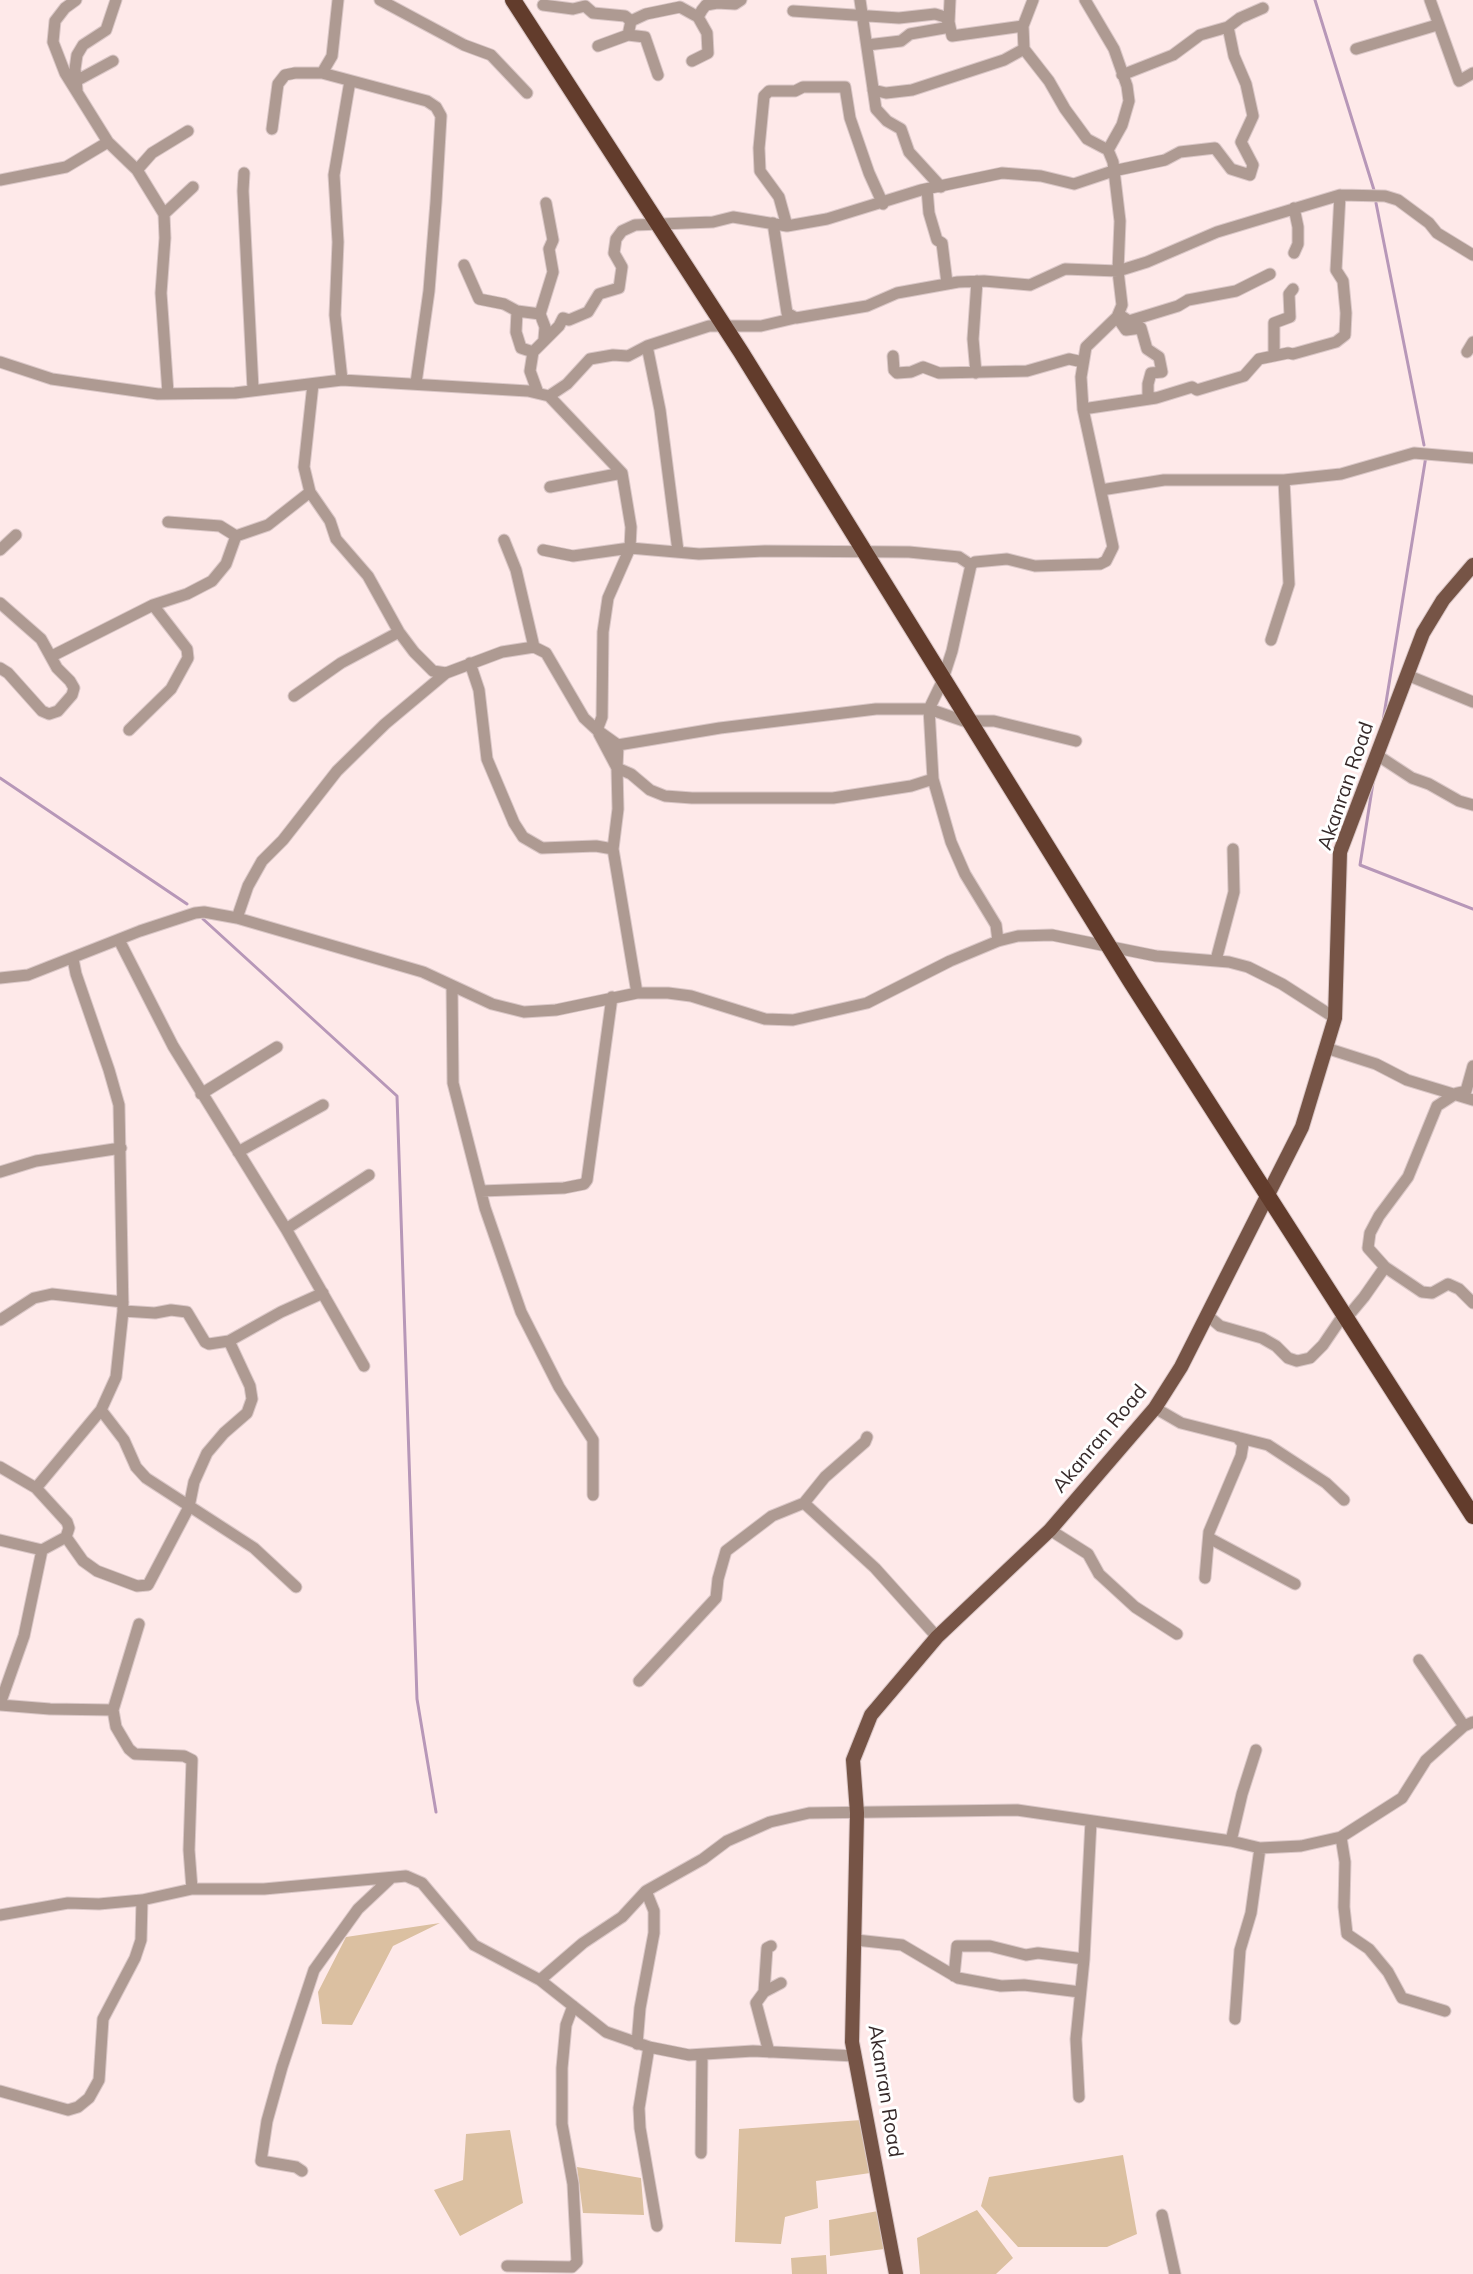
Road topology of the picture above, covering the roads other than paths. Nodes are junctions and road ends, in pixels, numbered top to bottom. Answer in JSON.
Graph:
{"nodes":[{"id":1,"x":76,"y":0,"type":"edge"},
{"id":2,"x":116,"y":0,"type":"edge"},
{"id":3,"x":338,"y":0,"type":"edge"},
{"id":4,"x":380,"y":0,"type":"edge"},
{"id":5,"x":513,"y":0,"type":"edge"},
{"id":6,"x":693,"y":0,"type":"edge"},
{"id":7,"x":741,"y":0,"type":"edge"},
{"id":8,"x":860,"y":0,"type":"edge"},
{"id":9,"x":950,"y":0,"type":"edge"},
{"id":10,"x":1033,"y":0,"type":"edge"},
{"id":11,"x":1085,"y":0,"type":"edge"},
{"id":12,"x":1430,"y":0,"type":"edge"},
{"id":13,"x":562,"y":4,"type":"edge"},
{"id":14,"x":543,"y":5,"type":"dead end"},
{"id":15,"x":1263,"y":8,"type":"dead end"},
{"id":16,"x":793,"y":11,"type":"dead end"},
{"id":17,"x":862,"y":16,"type":"junction"},
{"id":18,"x":698,"y":17,"type":"junction"},
{"id":19,"x":631,"y":21,"type":"junction"},
{"id":20,"x":949,"y":25,"type":"junction"},
{"id":21,"x":1437,"y":25,"type":"junction"},
{"id":22,"x":1023,"y":26,"type":"junction"},
{"id":23,"x":1228,"y":27,"type":"junction"},
{"id":24,"x":628,"y":35,"type":"junction"},
{"id":25,"x":867,"y":45,"type":"junction"},
{"id":26,"x":598,"y":46,"type":"dead end"},
{"id":27,"x":1024,"y":49,"type":"junction"},
{"id":28,"x":1356,"y":49,"type":"dead end"},
{"id":29,"x":113,"y":61,"type":"dead end"},
{"id":30,"x":692,"y":61,"type":"dead end"},
{"id":31,"x":322,"y":73,"type":"junction"},
{"id":32,"x":1473,"y":73,"type":"edge"},
{"id":33,"x":658,"y":75,"type":"dead end"},
{"id":34,"x":1122,"y":75,"type":"junction"},
{"id":35,"x":76,"y":81,"type":"junction"},
{"id":36,"x":350,"y":81,"type":"junction"},
{"id":37,"x":873,"y":90,"type":"junction"},
{"id":38,"x":527,"y":93,"type":"dead end"},
{"id":39,"x":78,"y":95,"type":"junction"},
{"id":40,"x":272,"y":129,"type":"dead end"},
{"id":41,"x":188,"y":131,"type":"dead end"},
{"id":42,"x":108,"y":142,"type":"junction"},
{"id":43,"x":1108,"y":150,"type":"junction"},
{"id":44,"x":137,"y":170,"type":"junction"},
{"id":45,"x":1113,"y":171,"type":"junction"},
{"id":46,"x":244,"y":173,"type":"dead end"},
{"id":47,"x":0,"y":180,"type":"edge"},
{"id":48,"x":193,"y":187,"type":"dead end"},
{"id":49,"x":941,"y":187,"type":"junction"},
{"id":50,"x":927,"y":189,"type":"junction"},
{"id":51,"x":1340,"y":195,"type":"junction"},
{"id":52,"x":546,"y":203,"type":"dead end"},
{"id":53,"x":883,"y":204,"type":"junction"},
{"id":54,"x":1294,"y":208,"type":"junction"},
{"id":55,"x":164,"y":214,"type":"junction"},
{"id":56,"x":773,"y":223,"type":"junction"},
{"id":57,"x":787,"y":226,"type":"junction"},
{"id":58,"x":1294,"y":253,"type":"dead end"},
{"id":59,"x":1473,"y":255,"type":"edge"},
{"id":60,"x":464,"y":265,"type":"dead end"},
{"id":61,"x":1118,"y":271,"type":"junction"},
{"id":62,"x":1270,"y":274,"type":"dead end"},
{"id":63,"x":977,"y":281,"type":"junction"},
{"id":64,"x":947,"y":283,"type":"junction"},
{"id":65,"x":1293,"y":289,"type":"dead end"},
{"id":66,"x":517,"y":311,"type":"junction"},
{"id":67,"x":540,"y":314,"type":"junction"},
{"id":68,"x":1117,"y":317,"type":"junction"},
{"id":69,"x":796,"y":318,"type":"junction"},
{"id":70,"x":544,"y":339,"type":"junction"},
{"id":71,"x":647,"y":346,"type":"junction"},
{"id":72,"x":533,"y":352,"type":"junction"},
{"id":73,"x":893,"y":356,"type":"dead end"},
{"id":74,"x":1274,"y":356,"type":"junction"},
{"id":75,"x":0,"y":362,"type":"edge"},
{"id":76,"x":1083,"y":362,"type":"junction"},
{"id":77,"x":976,"y":373,"type":"junction"},
{"id":78,"x":342,"y":380,"type":"junction"},
{"id":79,"x":416,"y":383,"type":"junction"},
{"id":80,"x":313,"y":384,"type":"junction"},
{"id":81,"x":253,"y":389,"type":"junction"},
{"id":82,"x":168,"y":393,"type":"junction"},
{"id":83,"x":544,"y":394,"type":"junction"},
{"id":84,"x":1156,"y":398,"type":"junction"},
{"id":85,"x":1083,"y":409,"type":"junction"},
{"id":86,"x":1473,"y":458,"type":"edge"},
{"id":87,"x":622,"y":473,"type":"junction"},
{"id":88,"x":1284,"y":480,"type":"junction"},
{"id":89,"x":550,"y":487,"type":"dead end"},
{"id":90,"x":1101,"y":490,"type":"junction"},
{"id":91,"x":310,"y":492,"type":"junction"},
{"id":92,"x":168,"y":522,"type":"dead end"},
{"id":93,"x":16,"y":535,"type":"dead end"},
{"id":94,"x":236,"y":536,"type":"junction"},
{"id":95,"x":504,"y":540,"type":"dead end"},
{"id":96,"x":630,"y":548,"type":"junction"},
{"id":97,"x":0,"y":550,"type":"edge"},
{"id":98,"x":543,"y":550,"type":"dead end"},
{"id":99,"x":678,"y":551,"type":"junction"},
{"id":100,"x":971,"y":565,"type":"junction"},
{"id":101,"x":1473,"y":565,"type":"edge"},
{"id":102,"x":0,"y":603,"type":"edge"},
{"id":103,"x":153,"y":605,"type":"junction"},
{"id":104,"x":399,"y":632,"type":"junction"},
{"id":105,"x":1271,"y":640,"type":"dead end"},
{"id":106,"x":534,"y":647,"type":"junction"},
{"id":107,"x":52,"y":656,"type":"junction"},
{"id":108,"x":470,"y":663,"type":"junction"},
{"id":109,"x":0,"y":668,"type":"edge"},
{"id":110,"x":446,"y":673,"type":"junction"},
{"id":111,"x":1407,"y":675,"type":"junction"},
{"id":112,"x":294,"y":696,"type":"dead end"},
{"id":113,"x":1473,"y":702,"type":"edge"},
{"id":114,"x":929,"y":709,"type":"junction"},
{"id":115,"x":129,"y":730,"type":"dead end"},
{"id":116,"x":597,"y":730,"type":"junction"},
{"id":117,"x":1076,"y":741,"type":"dead end"},
{"id":118,"x":618,"y":745,"type":"junction"},
{"id":119,"x":1377,"y":755,"type":"junction"},
{"id":120,"x":617,"y":768,"type":"junction"},
{"id":121,"x":933,"y":779,"type":"junction"},
{"id":122,"x":1473,"y":805,"type":"edge"},
{"id":123,"x":613,"y":849,"type":"junction"},
{"id":124,"x":1233,"y":849,"type":"dead end"},
{"id":125,"x":237,"y":918,"type":"junction"},
{"id":126,"x":119,"y":940,"type":"junction"},
{"id":127,"x":998,"y":941,"type":"junction"},
{"id":128,"x":73,"y":959,"type":"junction"},
{"id":129,"x":1216,"y":960,"type":"junction"},
{"id":130,"x":0,"y":978,"type":"edge"},
{"id":131,"x":452,"y":986,"type":"junction"},
{"id":132,"x":637,"y":993,"type":"junction"},
{"id":133,"x":612,"y":997,"type":"junction"},
{"id":134,"x":1335,"y":1018,"type":"junction"},
{"id":135,"x":277,"y":1047,"type":"dead end"},
{"id":136,"x":1326,"y":1048,"type":"junction"},
{"id":137,"x":1473,"y":1066,"type":"edge"},
{"id":138,"x":1457,"y":1093,"type":"junction"},
{"id":139,"x":201,"y":1094,"type":"junction"},
{"id":140,"x":1473,"y":1100,"type":"edge"},
{"id":141,"x":323,"y":1105,"type":"dead end"},
{"id":142,"x":121,"y":1148,"type":"junction"},
{"id":143,"x":238,"y":1152,"type":"junction"},
{"id":144,"x":0,"y":1172,"type":"edge"},
{"id":145,"x":369,"y":1175,"type":"dead end"},
{"id":146,"x":481,"y":1191,"type":"junction"},
{"id":147,"x":286,"y":1229,"type":"junction"},
{"id":148,"x":1385,"y":1267,"type":"junction"},
{"id":149,"x":323,"y":1293,"type":"junction"},
{"id":150,"x":1473,"y":1303,"type":"edge"},
{"id":151,"x":123,"y":1307,"type":"junction"},
{"id":152,"x":1207,"y":1315,"type":"junction"},
{"id":153,"x":0,"y":1320,"type":"edge"},
{"id":154,"x":229,"y":1341,"type":"junction"},
{"id":155,"x":364,"y":1366,"type":"dead end"},
{"id":156,"x":1155,"y":1408,"type":"junction"},
{"id":157,"x":101,"y":1410,"type":"junction"},
{"id":158,"x":867,"y":1437,"type":"dead end"},
{"id":159,"x":1237,"y":1437,"type":"junction"},
{"id":160,"x":0,"y":1467,"type":"edge"},
{"id":161,"x":36,"y":1488,"type":"junction"},
{"id":162,"x":593,"y":1495,"type":"dead end"},
{"id":163,"x":1344,"y":1500,"type":"dead end"},
{"id":164,"x":804,"y":1503,"type":"junction"},
{"id":165,"x":189,"y":1507,"type":"junction"},
{"id":166,"x":1473,"y":1516,"type":"edge"},
{"id":167,"x":1050,"y":1530,"type":"junction"},
{"id":168,"x":66,"y":1537,"type":"junction"},
{"id":169,"x":1209,"y":1538,"type":"junction"},
{"id":170,"x":0,"y":1540,"type":"edge"},
{"id":171,"x":42,"y":1550,"type":"junction"},
{"id":172,"x":1205,"y":1578,"type":"dead end"},
{"id":173,"x":1295,"y":1584,"type":"dead end"},
{"id":174,"x":296,"y":1587,"type":"dead end"},
{"id":175,"x":139,"y":1624,"type":"dead end"},
{"id":176,"x":1177,"y":1634,"type":"dead end"},
{"id":177,"x":937,"y":1637,"type":"junction"},
{"id":178,"x":1419,"y":1660,"type":"dead end"},
{"id":179,"x":639,"y":1681,"type":"dead end"},
{"id":180,"x":0,"y":1704,"type":"edge"},
{"id":181,"x":113,"y":1710,"type":"junction"},
{"id":182,"x":1469,"y":1724,"type":"edge"},
{"id":183,"x":1256,"y":1750,"type":"dead end"},
{"id":184,"x":857,"y":1813,"type":"junction"},
{"id":185,"x":1091,"y":1821,"type":"junction"},
{"id":186,"x":1341,"y":1837,"type":"junction"},
{"id":187,"x":1231,"y":1841,"type":"junction"},
{"id":188,"x":1260,"y":1848,"type":"junction"},
{"id":189,"x":391,"y":1878,"type":"junction"},
{"id":190,"x":192,"y":1889,"type":"junction"},
{"id":191,"x":646,"y":1891,"type":"junction"},
{"id":192,"x":142,"y":1900,"type":"junction"},
{"id":193,"x":0,"y":1915,"type":"edge"},
{"id":194,"x":856,"y":1940,"type":"junction"},
{"id":195,"x":771,"y":1946,"type":"dead end"},
{"id":196,"x":1084,"y":1959,"type":"junction"},
{"id":197,"x":954,"y":1976,"type":"junction"},
{"id":198,"x":540,"y":1980,"type":"junction"},
{"id":199,"x":781,"y":1983,"type":"dead end"},
{"id":200,"x":764,"y":1992,"type":"junction"},
{"id":201,"x":1080,"y":1992,"type":"junction"},
{"id":202,"x":573,"y":2006,"type":"junction"},
{"id":203,"x":1445,"y":2011,"type":"dead end"},
{"id":204,"x":1235,"y":2019,"type":"dead end"},
{"id":205,"x":643,"y":2046,"type":"junction"},
{"id":206,"x":769,"y":2052,"type":"junction"},
{"id":207,"x":702,"y":2055,"type":"junction"},
{"id":208,"x":855,"y":2056,"type":"junction"},
{"id":209,"x":0,"y":2091,"type":"edge"},
{"id":210,"x":1079,"y":2097,"type":"dead end"},
{"id":211,"x":701,"y":2153,"type":"dead end"},
{"id":212,"x":302,"y":2171,"type":"dead end"},
{"id":213,"x":1162,"y":2215,"type":"dead end"},
{"id":214,"x":657,"y":2226,"type":"dead end"},
{"id":215,"x":507,"y":2266,"type":"dead end"},
{"id":216,"x":896,"y":2274,"type":"edge"},
{"id":217,"x":1175,"y":2274,"type":"edge"}],
"edges":[{"from":1,"to":39,"type":"street"},
{"from":2,"to":35,"type":"street"},
{"from":3,"to":31,"type":"street"},
{"from":4,"to":38,"type":"street"},
{"from":5,"to":166,"type":"highway"},
{"from":6,"to":18,"type":"street"},
{"from":7,"to":18,"type":"street"},
{"from":8,"to":17,"type":"street"},
{"from":9,"to":20,"type":"street"},
{"from":10,"to":22,"type":"street"},
{"from":11,"to":34,"type":"street"},
{"from":12,"to":21,"type":"street"},
{"from":13,"to":14,"type":"street"},
{"from":13,"to":19,"type":"street"},
{"from":15,"to":23,"type":"street"},
{"from":16,"to":17,"type":"street"},
{"from":17,"to":20,"type":"street"},
{"from":17,"to":25,"type":"street"},
{"from":18,"to":19,"type":"street"},
{"from":18,"to":30,"type":"street"},
{"from":19,"to":24,"type":"street"},
{"from":20,"to":22,"type":"street"},
{"from":20,"to":25,"type":"street"},
{"from":21,"to":28,"type":"street"},
{"from":21,"to":32,"type":"street"},
{"from":22,"to":27,"type":"street"},
{"from":23,"to":34,"type":"street"},
{"from":23,"to":45,"type":"street"},
{"from":24,"to":26,"type":"street"},
{"from":24,"to":33,"type":"street"},
{"from":25,"to":37,"type":"street"},
{"from":27,"to":37,"type":"street"},
{"from":27,"to":43,"type":"street"},
{"from":29,"to":35,"type":"street"},
{"from":31,"to":36,"type":"street"},
{"from":31,"to":40,"type":"street"},
{"from":34,"to":43,"type":"street"},
{"from":35,"to":39,"type":"street"},
{"from":36,"to":78,"type":"street"},
{"from":36,"to":79,"type":"street"},
{"from":37,"to":49,"type":"street"},
{"from":39,"to":42,"type":"street"},
{"from":41,"to":44,"type":"street"},
{"from":42,"to":44,"type":"street"},
{"from":42,"to":47,"type":"street"},
{"from":43,"to":45,"type":"street"},
{"from":44,"to":55,"type":"street"},
{"from":45,"to":49,"type":"street"},
{"from":45,"to":61,"type":"street"},
{"from":46,"to":81,"type":"street"},
{"from":48,"to":55,"type":"street"},
{"from":49,"to":50,"type":"street"},
{"from":50,"to":53,"type":"street"},
{"from":50,"to":64,"type":"street"},
{"from":51,"to":54,"type":"street"},
{"from":51,"to":59,"type":"street"},
{"from":51,"to":74,"type":"street"},
{"from":52,"to":67,"type":"street"},
{"from":53,"to":57,"type":"street"},
{"from":53,"to":57,"type":"street"},
{"from":54,"to":58,"type":"street"},
{"from":54,"to":61,"type":"street"},
{"from":55,"to":82,"type":"street"},
{"from":56,"to":57,"type":"street"},
{"from":56,"to":69,"type":"street"},
{"from":56,"to":70,"type":"street"},
{"from":60,"to":66,"type":"street"},
{"from":61,"to":63,"type":"street"},
{"from":61,"to":68,"type":"street"},
{"from":62,"to":68,"type":"street"},
{"from":63,"to":64,"type":"street"},
{"from":63,"to":77,"type":"street"},
{"from":64,"to":69,"type":"street"},
{"from":65,"to":74,"type":"street"},
{"from":66,"to":67,"type":"street"},
{"from":66,"to":72,"type":"street"},
{"from":67,"to":70,"type":"street"},
{"from":68,"to":76,"type":"street"},
{"from":68,"to":84,"type":"street"},
{"from":69,"to":71,"type":"street"},
{"from":70,"to":72,"type":"street"},
{"from":71,"to":83,"type":"street"},
{"from":71,"to":99,"type":"street"},
{"from":72,"to":83,"type":"street"},
{"from":73,"to":77,"type":"street"},
{"from":74,"to":84,"type":"street"},
{"from":75,"to":82,"type":"street"},
{"from":76,"to":77,"type":"street"},
{"from":76,"to":85,"type":"street"},
{"from":78,"to":79,"type":"street"},
{"from":78,"to":80,"type":"street"},
{"from":79,"to":83,"type":"street"},
{"from":80,"to":81,"type":"street"},
{"from":80,"to":91,"type":"street"},
{"from":81,"to":82,"type":"street"},
{"from":83,"to":87,"type":"street"},
{"from":84,"to":85,"type":"street"},
{"from":85,"to":90,"type":"street"},
{"from":86,"to":88,"type":"street"},
{"from":87,"to":89,"type":"street"},
{"from":87,"to":96,"type":"street"},
{"from":88,"to":90,"type":"street"},
{"from":88,"to":105,"type":"street"},
{"from":90,"to":100,"type":"street"},
{"from":91,"to":94,"type":"street"},
{"from":91,"to":104,"type":"street"},
{"from":92,"to":94,"type":"street"},
{"from":93,"to":97,"type":"street"},
{"from":94,"to":103,"type":"street"},
{"from":95,"to":106,"type":"street"},
{"from":96,"to":98,"type":"street"},
{"from":96,"to":99,"type":"street"},
{"from":96,"to":116,"type":"street"},
{"from":99,"to":100,"type":"street"},
{"from":100,"to":114,"type":"street"},
{"from":101,"to":111,"type":"main road","name":"Akanran Road"},
{"from":102,"to":107,"type":"street"},
{"from":103,"to":107,"type":"street"},
{"from":103,"to":115,"type":"street"},
{"from":104,"to":110,"type":"street"},
{"from":104,"to":112,"type":"street"},
{"from":106,"to":108,"type":"street"},
{"from":106,"to":116,"type":"street"},
{"from":107,"to":109,"type":"street"},
{"from":108,"to":110,"type":"street"},
{"from":108,"to":123,"type":"street"},
{"from":110,"to":125,"type":"street"},
{"from":111,"to":113,"type":"street"},
{"from":111,"to":119,"type":"main road","name":"Akanran Road"},
{"from":114,"to":117,"type":"street"},
{"from":114,"to":118,"type":"street"},
{"from":114,"to":121,"type":"street"},
{"from":116,"to":118,"type":"street"},
{"from":116,"to":120,"type":"street"},
{"from":118,"to":120,"type":"street"},
{"from":119,"to":122,"type":"street"},
{"from":119,"to":134,"type":"main road","name":"Akanran Road"},
{"from":120,"to":121,"type":"street"},
{"from":120,"to":123,"type":"street"},
{"from":121,"to":127,"type":"street"},
{"from":123,"to":132,"type":"street"},
{"from":124,"to":129,"type":"street"},
{"from":125,"to":126,"type":"street"},
{"from":125,"to":131,"type":"street"},
{"from":126,"to":128,"type":"street"},
{"from":126,"to":139,"type":"street"},
{"from":127,"to":129,"type":"street"},
{"from":127,"to":132,"type":"street"},
{"from":128,"to":130,"type":"street"},
{"from":128,"to":142,"type":"street"},
{"from":129,"to":134,"type":"street"},
{"from":131,"to":133,"type":"street"},
{"from":131,"to":146,"type":"street"},
{"from":132,"to":133,"type":"street"},
{"from":133,"to":146,"type":"street"},
{"from":134,"to":136,"type":"main road","name":"Akanran Road"},
{"from":135,"to":139,"type":"street"},
{"from":136,"to":138,"type":"street"},
{"from":136,"to":152,"type":"main road","name":"Akanran Road"},
{"from":137,"to":138,"type":"street"},
{"from":138,"to":140,"type":"street"},
{"from":138,"to":148,"type":"street"},
{"from":139,"to":143,"type":"street"},
{"from":141,"to":143,"type":"street"},
{"from":142,"to":144,"type":"street"},
{"from":142,"to":151,"type":"street"},
{"from":143,"to":147,"type":"street"},
{"from":145,"to":147,"type":"street"},
{"from":146,"to":162,"type":"street"},
{"from":147,"to":149,"type":"street"},
{"from":148,"to":150,"type":"street"},
{"from":148,"to":152,"type":"street"},
{"from":149,"to":154,"type":"street"},
{"from":149,"to":155,"type":"street"},
{"from":151,"to":153,"type":"street"},
{"from":151,"to":154,"type":"street"},
{"from":151,"to":157,"type":"street"},
{"from":152,"to":156,"type":"main road","name":"Akanran Road"},
{"from":154,"to":165,"type":"street"},
{"from":156,"to":159,"type":"street"},
{"from":156,"to":167,"type":"main road","name":"Akanran Road"},
{"from":157,"to":161,"type":"street"},
{"from":157,"to":165,"type":"street"},
{"from":158,"to":164,"type":"street"},
{"from":159,"to":163,"type":"street"},
{"from":159,"to":169,"type":"street"},
{"from":160,"to":161,"type":"street"},
{"from":161,"to":168,"type":"street"},
{"from":164,"to":177,"type":"street"},
{"from":164,"to":179,"type":"street"},
{"from":165,"to":168,"type":"street"},
{"from":165,"to":174,"type":"street"},
{"from":167,"to":176,"type":"street"},
{"from":167,"to":177,"type":"main road","name":"Akanran Road"},
{"from":168,"to":171,"type":"street"},
{"from":169,"to":172,"type":"street"},
{"from":169,"to":173,"type":"street"},
{"from":170,"to":171,"type":"street"},
{"from":171,"to":180,"type":"street"},
{"from":175,"to":181,"type":"street"},
{"from":177,"to":184,"type":"main road","name":"Akanran Road"},
{"from":178,"to":182,"type":"street"},
{"from":180,"to":181,"type":"street"},
{"from":181,"to":190,"type":"street"},
{"from":182,"to":186,"type":"street"},
{"from":183,"to":187,"type":"street"},
{"from":184,"to":185,"type":"street"},
{"from":184,"to":191,"type":"street"},
{"from":184,"to":194,"type":"main road","name":"Akanran Road"},
{"from":185,"to":187,"type":"street"},
{"from":185,"to":196,"type":"street"},
{"from":186,"to":188,"type":"street"},
{"from":186,"to":203,"type":"street"},
{"from":187,"to":188,"type":"street"},
{"from":188,"to":204,"type":"street"},
{"from":189,"to":190,"type":"street"},
{"from":189,"to":198,"type":"street"},
{"from":189,"to":212,"type":"street"},
{"from":190,"to":192,"type":"street"},
{"from":191,"to":198,"type":"street"},
{"from":191,"to":205,"type":"street"},
{"from":192,"to":193,"type":"street"},
{"from":192,"to":209,"type":"street"},
{"from":194,"to":197,"type":"street"},
{"from":194,"to":208,"type":"main road","name":"Akanran Road"},
{"from":195,"to":200,"type":"street"},
{"from":196,"to":197,"type":"street"},
{"from":196,"to":201,"type":"street"},
{"from":197,"to":201,"type":"street"},
{"from":198,"to":202,"type":"street"},
{"from":199,"to":200,"type":"street"},
{"from":200,"to":206,"type":"street"},
{"from":201,"to":210,"type":"street"},
{"from":202,"to":205,"type":"street"},
{"from":202,"to":215,"type":"street"},
{"from":205,"to":207,"type":"street"},
{"from":205,"to":214,"type":"street"},
{"from":206,"to":207,"type":"street"},
{"from":206,"to":208,"type":"street"},
{"from":207,"to":211,"type":"street"},
{"from":208,"to":216,"type":"main road","name":"Akanran Road"},
{"from":213,"to":217,"type":"street"}]}
